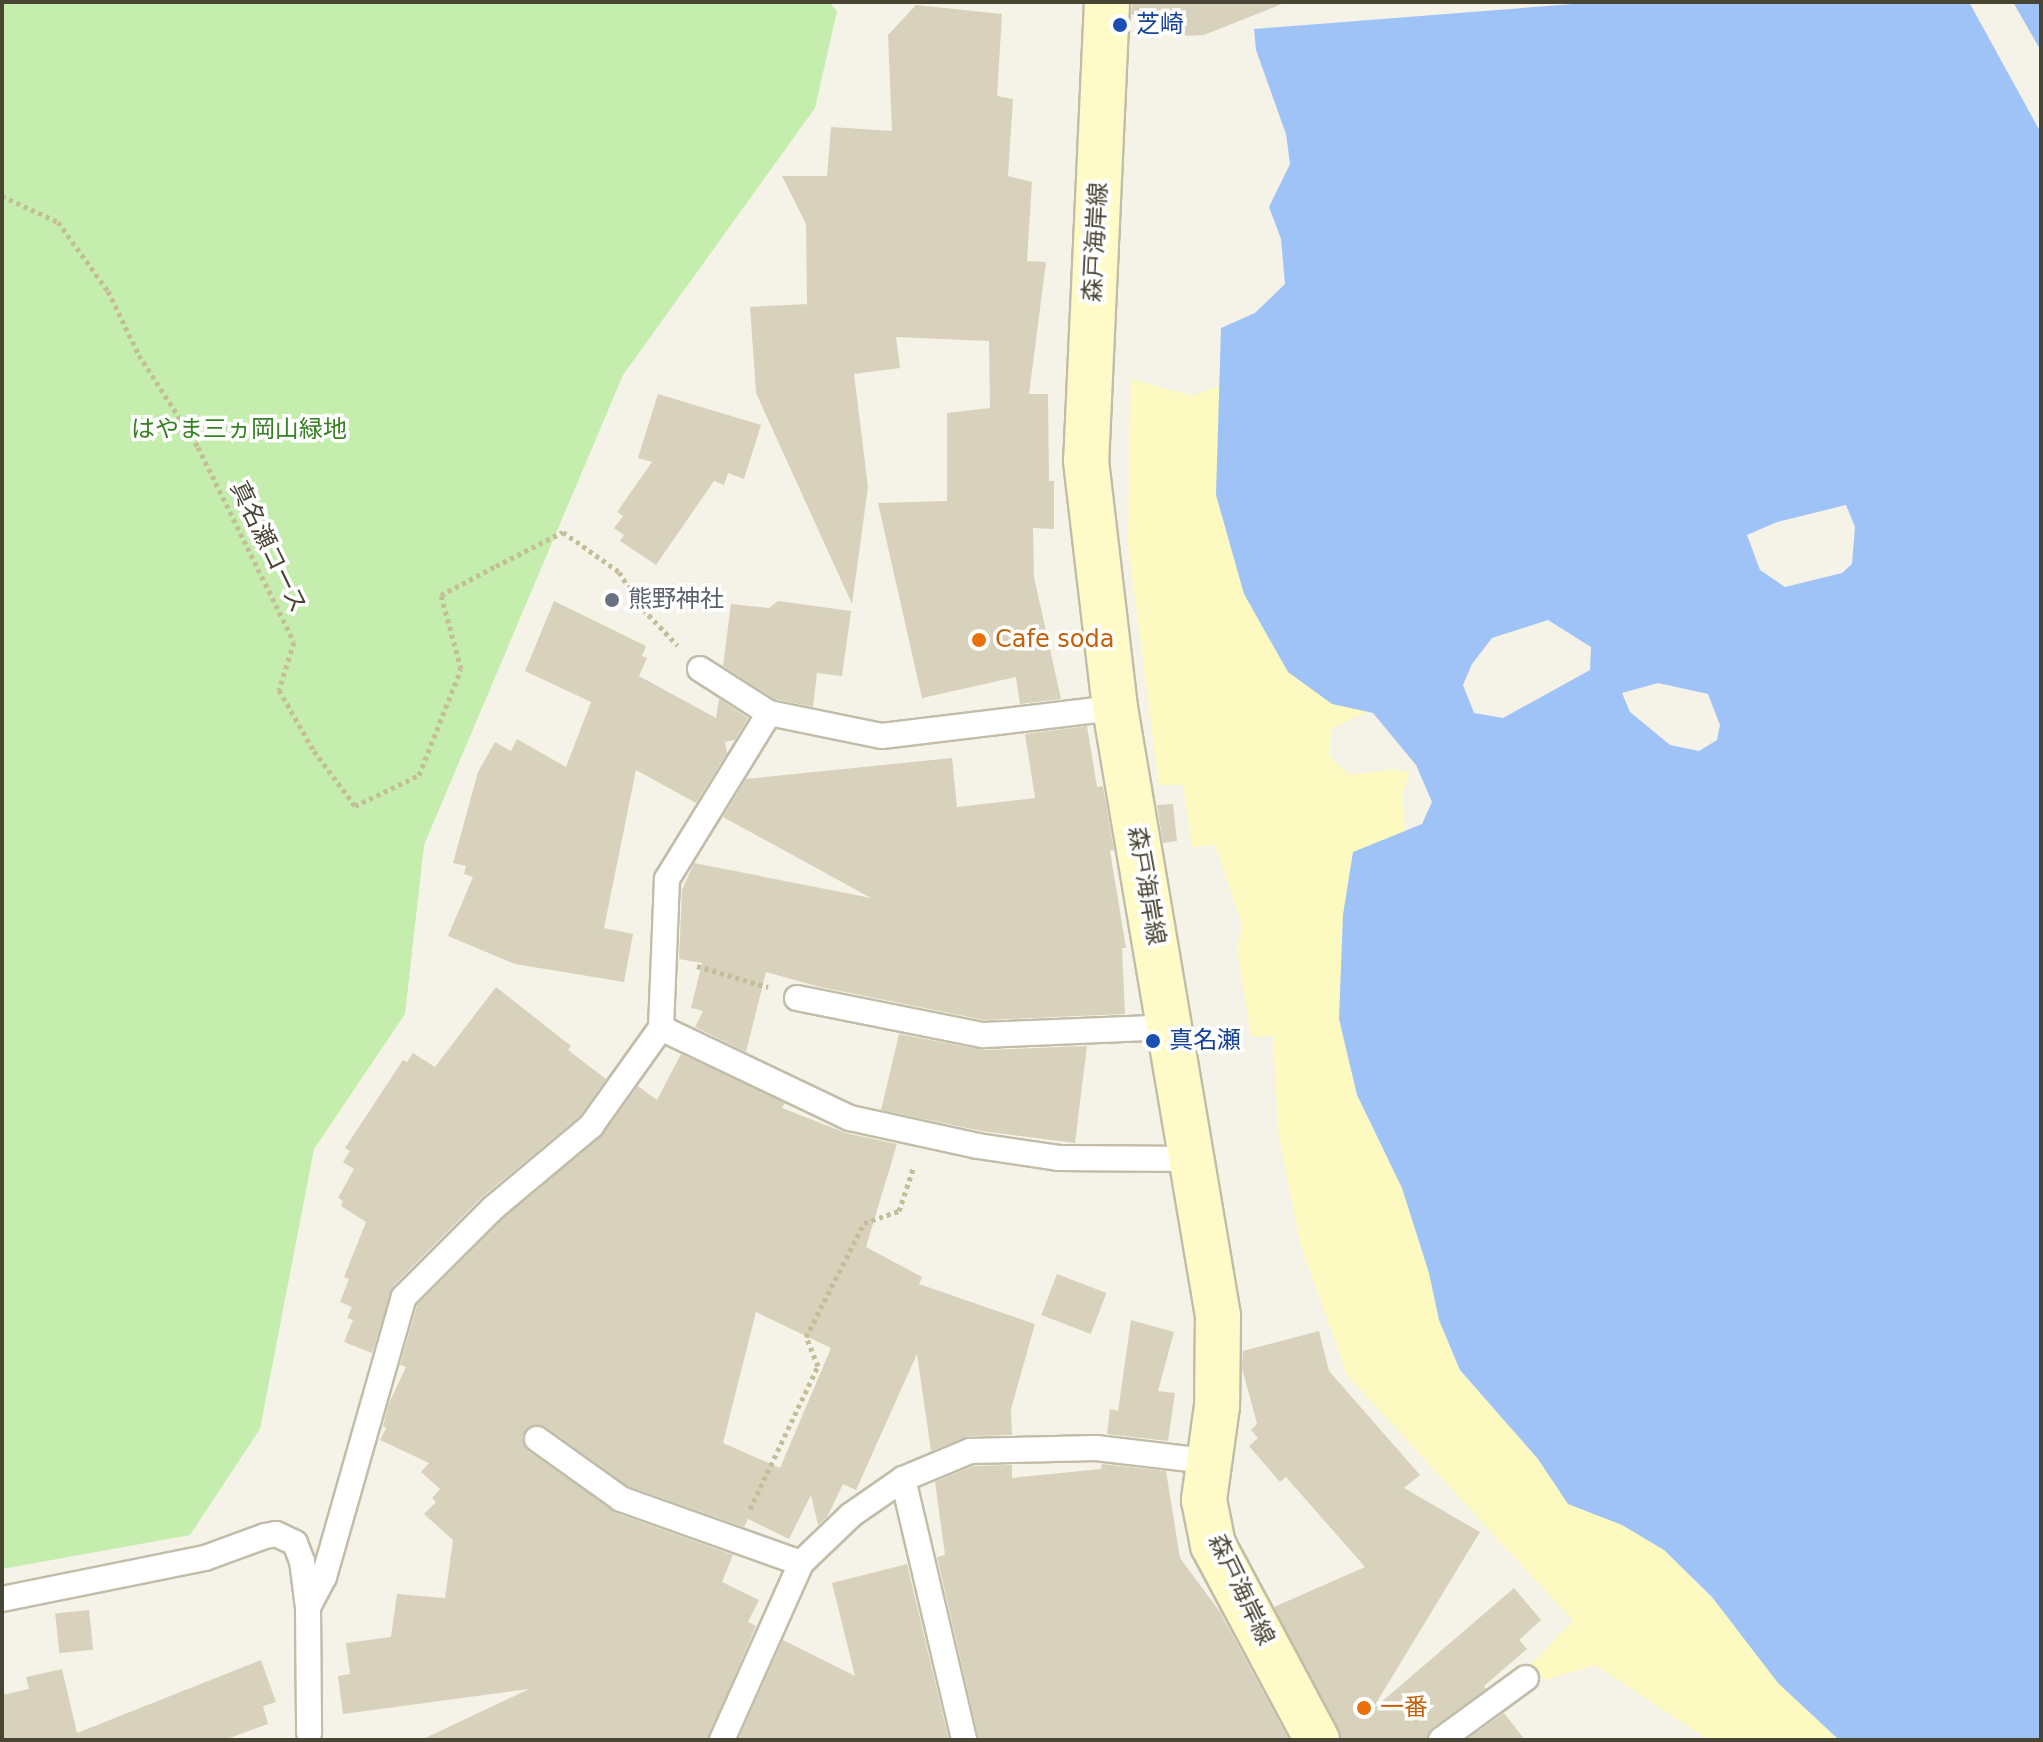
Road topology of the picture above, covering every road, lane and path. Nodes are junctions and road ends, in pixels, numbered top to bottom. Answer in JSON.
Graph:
{"nodes":[{"id":1,"x":1107,"y":2,"type":"edge"},
{"id":2,"x":2,"y":196,"type":"edge"},
{"id":3,"x":700,"y":669,"type":"joint"},
{"id":4,"x":1115,"y":708,"type":"junction"},
{"id":5,"x":769,"y":713,"type":"junction"},
{"id":6,"x":661,"y":956,"type":"junction"},
{"id":7,"x":797,"y":998,"type":"joint"},
{"id":8,"x":1171,"y":1027,"type":"junction"},
{"id":9,"x":661,"y":1028,"type":"junction"},
{"id":10,"x":924,"y":1134,"type":"junction"},
{"id":11,"x":1194,"y":1159,"type":"junction"},
{"id":12,"x":537,"y":1439,"type":"dead end"},
{"id":13,"x":1207,"y":1461,"type":"junction"},
{"id":14,"x":903,"y":1479,"type":"junction"},
{"id":15,"x":736,"y":1540,"type":"junction"},
{"id":16,"x":801,"y":1563,"type":"junction"},
{"id":17,"x":2,"y":1599,"type":"edge"},
{"id":18,"x":308,"y":1607,"type":"junction"},
{"id":19,"x":1526,"y":1678,"type":"dead end"},
{"id":20,"x":308,"y":1738,"type":"edge"},
{"id":21,"x":722,"y":1740,"type":"edge"},
{"id":22,"x":964,"y":1740,"type":"edge"},
{"id":23,"x":1317,"y":1740,"type":"edge"},
{"id":24,"x":1441,"y":1740,"type":"edge"}],
"edges":[{"from":1,"to":4,"type":"main road","name":"森戸海岸線"},
{"from":2,"to":3,"type":"path","name":"真名瀬コース"},
{"from":3,"to":5,"type":"lane"},
{"from":4,"to":5,"type":"lane"},
{"from":4,"to":8,"type":"main road","name":"森戸海岸線"},
{"from":5,"to":6,"type":"lane"},
{"from":6,"to":7,"type":"path"},
{"from":6,"to":9,"type":"lane"},
{"from":7,"to":8,"type":"lane"},
{"from":8,"to":11,"type":"main road","name":"森戸海岸線"},
{"from":9,"to":10,"type":"lane"},
{"from":9,"to":18,"type":"lane"},
{"from":10,"to":11,"type":"lane"},
{"from":10,"to":15,"type":"path"},
{"from":11,"to":13,"type":"main road","name":"森戸海岸線"},
{"from":12,"to":15,"type":"lane"},
{"from":13,"to":14,"type":"lane"},
{"from":13,"to":23,"type":"main road","name":"森戸海岸線"},
{"from":14,"to":16,"type":"lane"},
{"from":14,"to":22,"type":"lane"},
{"from":15,"to":16,"type":"lane"},
{"from":16,"to":21,"type":"lane"},
{"from":17,"to":18,"type":"lane"},
{"from":18,"to":20,"type":"lane"},
{"from":19,"to":24,"type":"lane"}]}
